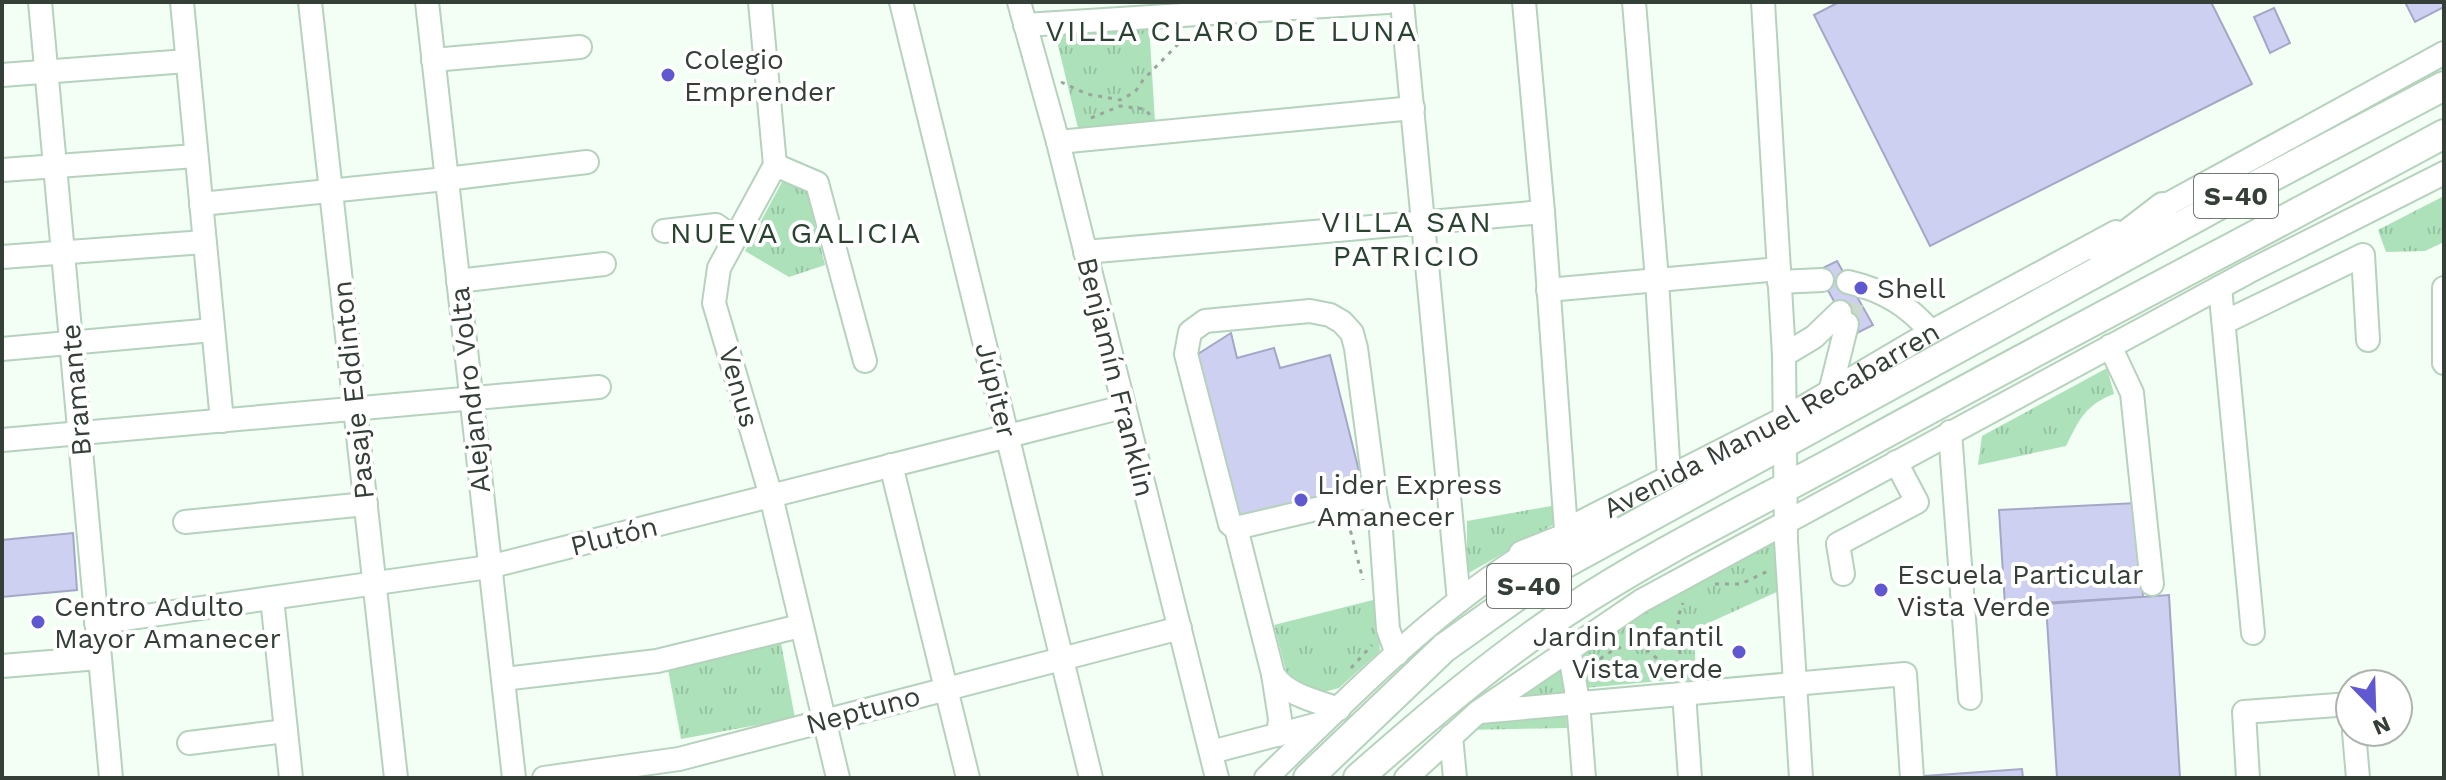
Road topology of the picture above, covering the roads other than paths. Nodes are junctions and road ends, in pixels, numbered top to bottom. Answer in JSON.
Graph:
{"nodes":[{"id":1,"x":40,"y":2,"type":"edge"},
{"id":2,"x":182,"y":2,"type":"edge"},
{"id":3,"x":310,"y":2,"type":"edge"},
{"id":4,"x":427,"y":2,"type":"edge"},
{"id":5,"x":760,"y":2,"type":"edge"},
{"id":6,"x":901,"y":2,"type":"edge"},
{"id":7,"x":1019,"y":2,"type":"edge"},
{"id":8,"x":1388,"y":2,"type":"edge"},
{"id":9,"x":1402,"y":2,"type":"edge"},
{"id":10,"x":1524,"y":2,"type":"edge"},
{"id":11,"x":1634,"y":2,"type":"edge"},
{"id":12,"x":1763,"y":2,"type":"edge"},
{"id":13,"x":1025,"y":25,"type":"junction"},
{"id":14,"x":580,"y":47,"type":"dead end"},
{"id":15,"x":2444,"y":53,"type":"edge"},
{"id":16,"x":433,"y":60,"type":"junction"},
{"id":17,"x":187,"y":61,"type":"junction"},
{"id":18,"x":47,"y":71,"type":"junction"},
{"id":19,"x":2,"y":75,"type":"edge"},
{"id":20,"x":2444,"y":86,"type":"edge"},
{"id":21,"x":1413,"y":108,"type":"junction"},
{"id":22,"x":2444,"y":134,"type":"edge"},
{"id":23,"x":1058,"y":142,"type":"junction"},
{"id":24,"x":2444,"y":142,"type":"edge"},
{"id":25,"x":2413,"y":151,"type":"junction"},
{"id":26,"x":196,"y":156,"type":"junction"},
{"id":27,"x":587,"y":162,"type":"dead end"},
{"id":28,"x":775,"y":165,"type":"junction"},
{"id":29,"x":56,"y":166,"type":"junction"},
{"id":30,"x":2,"y":170,"type":"edge"},
{"id":31,"x":2444,"y":173,"type":"edge"},
{"id":32,"x":446,"y":179,"type":"junction"},
{"id":33,"x":331,"y":191,"type":"junction"},
{"id":34,"x":201,"y":204,"type":"junction"},
{"id":35,"x":2163,"y":207,"type":"junction"},
{"id":36,"x":1543,"y":212,"type":"junction"},
{"id":37,"x":1425,"y":222,"type":"junction"},
{"id":38,"x":664,"y":231,"type":"dead end"},
{"id":39,"x":734,"y":238,"type":"junction"},
{"id":40,"x":204,"y":242,"type":"junction"},
{"id":41,"x":1085,"y":252,"type":"junction"},
{"id":42,"x":64,"y":253,"type":"junction"},
{"id":43,"x":2,"y":257,"type":"edge"},
{"id":44,"x":604,"y":264,"type":"dead end"},
{"id":45,"x":1779,"y":276,"type":"junction"},
{"id":46,"x":1657,"y":280,"type":"junction"},
{"id":47,"x":1822,"y":280,"type":"dead end"},
{"id":48,"x":458,"y":281,"type":"junction"},
{"id":49,"x":1854,"y":287,"type":"dead end"},
{"id":50,"x":2220,"y":287,"type":"junction"},
{"id":51,"x":2444,"y":288,"type":"edge"},
{"id":52,"x":1548,"y":290,"type":"junction"},
{"id":53,"x":2029,"y":309,"type":"junction"},
{"id":54,"x":2225,"y":322,"type":"junction"},
{"id":55,"x":213,"y":330,"type":"junction"},
{"id":56,"x":1931,"y":332,"type":"junction"},
{"id":57,"x":2368,"y":340,"type":"dead end"},
{"id":58,"x":72,"y":344,"type":"junction"},
{"id":59,"x":2110,"y":346,"type":"junction"},
{"id":60,"x":2,"y":349,"type":"edge"},
{"id":61,"x":1784,"y":355,"type":"junction"},
{"id":62,"x":865,"y":361,"type":"dead end"},
{"id":63,"x":2444,"y":362,"type":"edge"},
{"id":64,"x":599,"y":387,"type":"dead end"},
{"id":65,"x":1830,"y":392,"type":"junction"},
{"id":66,"x":471,"y":399,"type":"junction"},
{"id":67,"x":1123,"y":407,"type":"junction"},
{"id":68,"x":355,"y":409,"type":"junction"},
{"id":69,"x":222,"y":421,"type":"junction"},
{"id":70,"x":1785,"y":431,"type":"junction"},
{"id":71,"x":1950,"y":432,"type":"junction"},
{"id":72,"x":80,"y":433,"type":"junction"},
{"id":73,"x":1008,"y":436,"type":"junction"},
{"id":74,"x":2,"y":440,"type":"edge"},
{"id":75,"x":1896,"y":462,"type":"junction"},
{"id":76,"x":891,"y":465,"type":"junction"},
{"id":77,"x":1669,"y":477,"type":"junction"},
{"id":78,"x":1703,"y":487,"type":"junction"},
{"id":79,"x":1785,"y":489,"type":"junction"},
{"id":80,"x":771,"y":496,"type":"junction"},
{"id":81,"x":1376,"y":500,"type":"junction"},
{"id":82,"x":366,"y":504,"type":"junction"},
{"id":83,"x":1785,"y":521,"type":"junction"},
{"id":84,"x":185,"y":522,"type":"dead end"},
{"id":85,"x":1236,"y":528,"type":"junction"},
{"id":86,"x":1566,"y":530,"type":"junction"},
{"id":87,"x":1523,"y":555,"type":"junction"},
{"id":88,"x":489,"y":567,"type":"junction"},
{"id":89,"x":1843,"y":574,"type":"dead end"},
{"id":90,"x":375,"y":583,"type":"junction"},
{"id":91,"x":2152,"y":584,"type":"dead end"},
{"id":92,"x":272,"y":598,"type":"junction"},
{"id":93,"x":1459,"y":601,"type":"junction"},
{"id":94,"x":96,"y":623,"type":"junction"},
{"id":95,"x":800,"y":626,"type":"junction"},
{"id":96,"x":1180,"y":628,"type":"junction"},
{"id":97,"x":2253,"y":633,"type":"dead end"},
{"id":98,"x":1569,"y":648,"type":"junction"},
{"id":99,"x":1397,"y":654,"type":"junction"},
{"id":100,"x":99,"y":658,"type":"junction"},
{"id":101,"x":1062,"y":658,"type":"junction"},
{"id":102,"x":2,"y":666,"type":"edge"},
{"id":103,"x":1273,"y":674,"type":"junction"},
{"id":104,"x":504,"y":679,"type":"junction"},
{"id":105,"x":1795,"y":684,"type":"junction"},
{"id":106,"x":947,"y":688,"type":"junction"},
{"id":107,"x":1457,"y":691,"type":"junction"},
{"id":108,"x":1684,"y":693,"type":"junction"},
{"id":109,"x":1577,"y":698,"type":"junction"},
{"id":110,"x":1970,"y":698,"type":"dead end"},
{"id":111,"x":2334,"y":705,"type":"edge"},
{"id":112,"x":1478,"y":712,"type":"junction"},
{"id":113,"x":1331,"y":716,"type":"junction"},
{"id":114,"x":824,"y":720,"type":"junction"},
{"id":115,"x":286,"y":731,"type":"junction"},
{"id":116,"x":1278,"y":735,"type":"junction"},
{"id":117,"x":1451,"y":736,"type":"junction"},
{"id":118,"x":189,"y":743,"type":"dead end"},
{"id":119,"x":2355,"y":748,"type":"edge"},
{"id":120,"x":1211,"y":752,"type":"junction"},
{"id":121,"x":111,"y":778,"type":"edge"},
{"id":122,"x":291,"y":778,"type":"edge"},
{"id":123,"x":396,"y":778,"type":"edge"},
{"id":124,"x":514,"y":778,"type":"edge"},
{"id":125,"x":544,"y":778,"type":"edge"},
{"id":126,"x":838,"y":778,"type":"edge"},
{"id":127,"x":968,"y":778,"type":"edge"},
{"id":128,"x":1091,"y":778,"type":"edge"},
{"id":129,"x":1217,"y":778,"type":"edge"},
{"id":130,"x":1266,"y":778,"type":"edge"},
{"id":131,"x":1308,"y":778,"type":"edge"},
{"id":132,"x":1358,"y":778,"type":"edge"},
{"id":133,"x":1388,"y":778,"type":"edge"},
{"id":134,"x":1406,"y":778,"type":"edge"},
{"id":135,"x":1455,"y":778,"type":"edge"},
{"id":136,"x":1584,"y":778,"type":"edge"},
{"id":137,"x":1690,"y":778,"type":"edge"},
{"id":138,"x":1801,"y":778,"type":"edge"},
{"id":139,"x":1912,"y":778,"type":"edge"},
{"id":140,"x":2248,"y":778,"type":"edge"},
{"id":141,"x":2358,"y":778,"type":"edge"}],
"edges":[{"from":1,"to":18,"type":"street","name":"Bramante"},
{"from":2,"to":17,"type":"street"},
{"from":3,"to":33,"type":"street","name":"Pasaje Eddinton"},
{"from":4,"to":16,"type":"street","name":"Alejandro Volta"},
{"from":5,"to":28,"type":"street"},
{"from":6,"to":73,"type":"street","name":"Júpiter"},
{"from":7,"to":13,"type":"street","name":"Benjamín Franklin"},
{"from":8,"to":13,"type":"street"},
{"from":9,"to":21,"type":"street"},
{"from":10,"to":36,"type":"street"},
{"from":11,"to":46,"type":"street"},
{"from":12,"to":45,"type":"street"},
{"from":13,"to":23,"type":"street","name":"Benjamín Franklin"},
{"from":14,"to":16,"type":"street"},
{"from":15,"to":35,"type":"street","name":"Avenida Manuel Recabarren"},
{"from":16,"to":32,"type":"street","name":"Alejandro Volta"},
{"from":17,"to":18,"type":"street"},
{"from":17,"to":26,"type":"street"},
{"from":18,"to":19,"type":"street"},
{"from":18,"to":29,"type":"street","name":"Bramante"},
{"from":20,"to":53,"type":"main road","name":"Avenida Manuel Recabarren","number":"S-40"},
{"from":21,"to":23,"type":"street"},
{"from":21,"to":37,"type":"street"},
{"from":22,"to":25,"type":"main road","number":"S-40"},
{"from":23,"to":41,"type":"street","name":"Benjamín Franklin"},
{"from":24,"to":25,"type":"main road"},
{"from":25,"to":79,"type":"main road","number":"S-40"},
{"from":26,"to":29,"type":"street"},
{"from":26,"to":34,"type":"street"},
{"from":27,"to":32,"type":"street"},
{"from":28,"to":39,"type":"street","name":"Venus"},
{"from":28,"to":62,"type":"street"},
{"from":29,"to":30,"type":"street"},
{"from":29,"to":42,"type":"street","name":"Bramante"},
{"from":31,"to":50,"type":"street"},
{"from":32,"to":33,"type":"street"},
{"from":32,"to":48,"type":"street","name":"Alejandro Volta"},
{"from":33,"to":34,"type":"street"},
{"from":33,"to":68,"type":"street","name":"Pasaje Eddinton"},
{"from":34,"to":40,"type":"street"},
{"from":35,"to":53,"type":"main road"},
{"from":35,"to":56,"type":"street","name":"Avenida Manuel Recabarren"},
{"from":36,"to":37,"type":"street"},
{"from":36,"to":52,"type":"street"},
{"from":37,"to":41,"type":"street"},
{"from":37,"to":93,"type":"street"},
{"from":38,"to":39,"type":"street"},
{"from":39,"to":80,"type":"street","name":"Venus"},
{"from":40,"to":42,"type":"street"},
{"from":40,"to":55,"type":"street"},
{"from":41,"to":67,"type":"street","name":"Benjamín Franklin"},
{"from":42,"to":43,"type":"street"},
{"from":42,"to":58,"type":"street","name":"Bramante"},
{"from":44,"to":48,"type":"street"},
{"from":45,"to":46,"type":"street"},
{"from":45,"to":47,"type":"street"},
{"from":45,"to":61,"type":"street"},
{"from":46,"to":52,"type":"street"},
{"from":46,"to":77,"type":"street"},
{"from":48,"to":66,"type":"street","name":"Alejandro Volta"},
{"from":49,"to":56,"type":"street"},
{"from":50,"to":54,"type":"street"},
{"from":50,"to":59,"type":"street"},
{"from":51,"to":63,"type":"street"},
{"from":52,"to":86,"type":"street"},
{"from":53,"to":70,"type":"main road","name":"Avenida Manuel Recabarren","number":"S-40"},
{"from":54,"to":57,"type":"street"},
{"from":54,"to":97,"type":"street"},
{"from":55,"to":58,"type":"street"},
{"from":55,"to":69,"type":"street"},
{"from":56,"to":65,"type":"street","name":"Avenida Manuel Recabarren"},
{"from":58,"to":60,"type":"street"},
{"from":58,"to":72,"type":"street","name":"Bramante"},
{"from":59,"to":71,"type":"street"},
{"from":59,"to":91,"type":"street"},
{"from":61,"to":65,"type":"street"},
{"from":61,"to":70,"type":"street"},
{"from":64,"to":66,"type":"street"},
{"from":65,"to":70,"type":"street","name":"Avenida Manuel Recabarren"},
{"from":66,"to":68,"type":"street"},
{"from":66,"to":88,"type":"street","name":"Alejandro Volta"},
{"from":67,"to":73,"type":"street","name":"Plutón"},
{"from":67,"to":96,"type":"street","name":"Benjamín Franklin"},
{"from":68,"to":69,"type":"street"},
{"from":68,"to":82,"type":"street","name":"Pasaje Eddinton"},
{"from":69,"to":72,"type":"street"},
{"from":70,"to":77,"type":"street","name":"Avenida Manuel Recabarren"},
{"from":70,"to":78,"type":"main road","name":"Avenida Manuel Recabarren","number":"S-40"},
{"from":70,"to":79,"type":"street"},
{"from":71,"to":75,"type":"street"},
{"from":71,"to":110,"type":"street"},
{"from":72,"to":74,"type":"street"},
{"from":72,"to":94,"type":"street","name":"Bramante"},
{"from":73,"to":76,"type":"street","name":"Plutón"},
{"from":73,"to":101,"type":"street","name":"Júpiter"},
{"from":75,"to":83,"type":"street"},
{"from":75,"to":89,"type":"street"},
{"from":76,"to":80,"type":"street","name":"Plutón"},
{"from":76,"to":106,"type":"street"},
{"from":77,"to":86,"type":"street","name":"Avenida Manuel Recabarren"},
{"from":78,"to":87,"type":"main road"},
{"from":78,"to":131,"type":"main road","name":"Avenida Manuel Recabarren","number":"S-40"},
{"from":79,"to":83,"type":"street"},
{"from":79,"to":107,"type":"main road","number":"S-40"},
{"from":80,"to":88,"type":"street","name":"Plutón"},
{"from":80,"to":95,"type":"street","name":"Venus"},
{"from":81,"to":85,"type":"street"},
{"from":81,"to":85,"type":"street"},
{"from":81,"to":99,"type":"street"},
{"from":82,"to":84,"type":"street"},
{"from":82,"to":90,"type":"street","name":"Pasaje Eddinton"},
{"from":83,"to":98,"type":"street"},
{"from":83,"to":105,"type":"street"},
{"from":85,"to":103,"type":"street"},
{"from":86,"to":87,"type":"street","name":"Avenida Manuel Recabarren"},
{"from":87,"to":93,"type":"street","name":"Avenida Manuel Recabarren"},
{"from":88,"to":90,"type":"street","name":"Plutón"},
{"from":88,"to":104,"type":"street","name":"Alejandro Volta"},
{"from":90,"to":92,"type":"street","name":"Plutón"},
{"from":90,"to":123,"type":"street","name":"Pasaje Eddinton"},
{"from":92,"to":94,"type":"street","name":"Plutón"},
{"from":92,"to":115,"type":"street"},
{"from":93,"to":99,"type":"street","name":"Avenida Manuel Recabarren"},
{"from":94,"to":100,"type":"street","name":"Bramante"},
{"from":95,"to":104,"type":"street"},
{"from":95,"to":114,"type":"street","name":"Venus"},
{"from":96,"to":101,"type":"street","name":"Neptuno"},
{"from":96,"to":120,"type":"street","name":"Benjamín Franklin"},
{"from":98,"to":109,"type":"street"},
{"from":98,"to":112,"type":"street"},
{"from":99,"to":113,"type":"street","name":"Avenida Manuel Recabarren"},
{"from":100,"to":102,"type":"street"},
{"from":100,"to":121,"type":"street","name":"Bramante"},
{"from":101,"to":106,"type":"street","name":"Neptuno"},
{"from":101,"to":128,"type":"street","name":"Júpiter"},
{"from":103,"to":113,"type":"street"},
{"from":103,"to":116,"type":"street"},
{"from":104,"to":124,"type":"street","name":"Alejandro Volta"},
{"from":105,"to":108,"type":"street"},
{"from":105,"to":138,"type":"street"},
{"from":105,"to":139,"type":"street"},
{"from":106,"to":114,"type":"street","name":"Neptuno"},
{"from":106,"to":127,"type":"street"},
{"from":107,"to":132,"type":"main road","number":"S-40"},
{"from":107,"to":133,"type":"main road"},
{"from":108,"to":109,"type":"street"},
{"from":108,"to":137,"type":"street"},
{"from":109,"to":112,"type":"street"},
{"from":109,"to":136,"type":"street"},
{"from":111,"to":140,"type":"street"},
{"from":112,"to":117,"type":"street"},
{"from":113,"to":116,"type":"street"},
{"from":113,"to":130,"type":"street","name":"Avenida Manuel Recabarren"},
{"from":114,"to":125,"type":"street","name":"Neptuno"},
{"from":114,"to":126,"type":"street","name":"Venus"},
{"from":115,"to":118,"type":"street"},
{"from":115,"to":122,"type":"street"},
{"from":116,"to":120,"type":"street"},
{"from":117,"to":134,"type":"street"},
{"from":117,"to":135,"type":"street"},
{"from":119,"to":141,"type":"street"},
{"from":120,"to":129,"type":"street","name":"Benjamín Franklin"}]}
